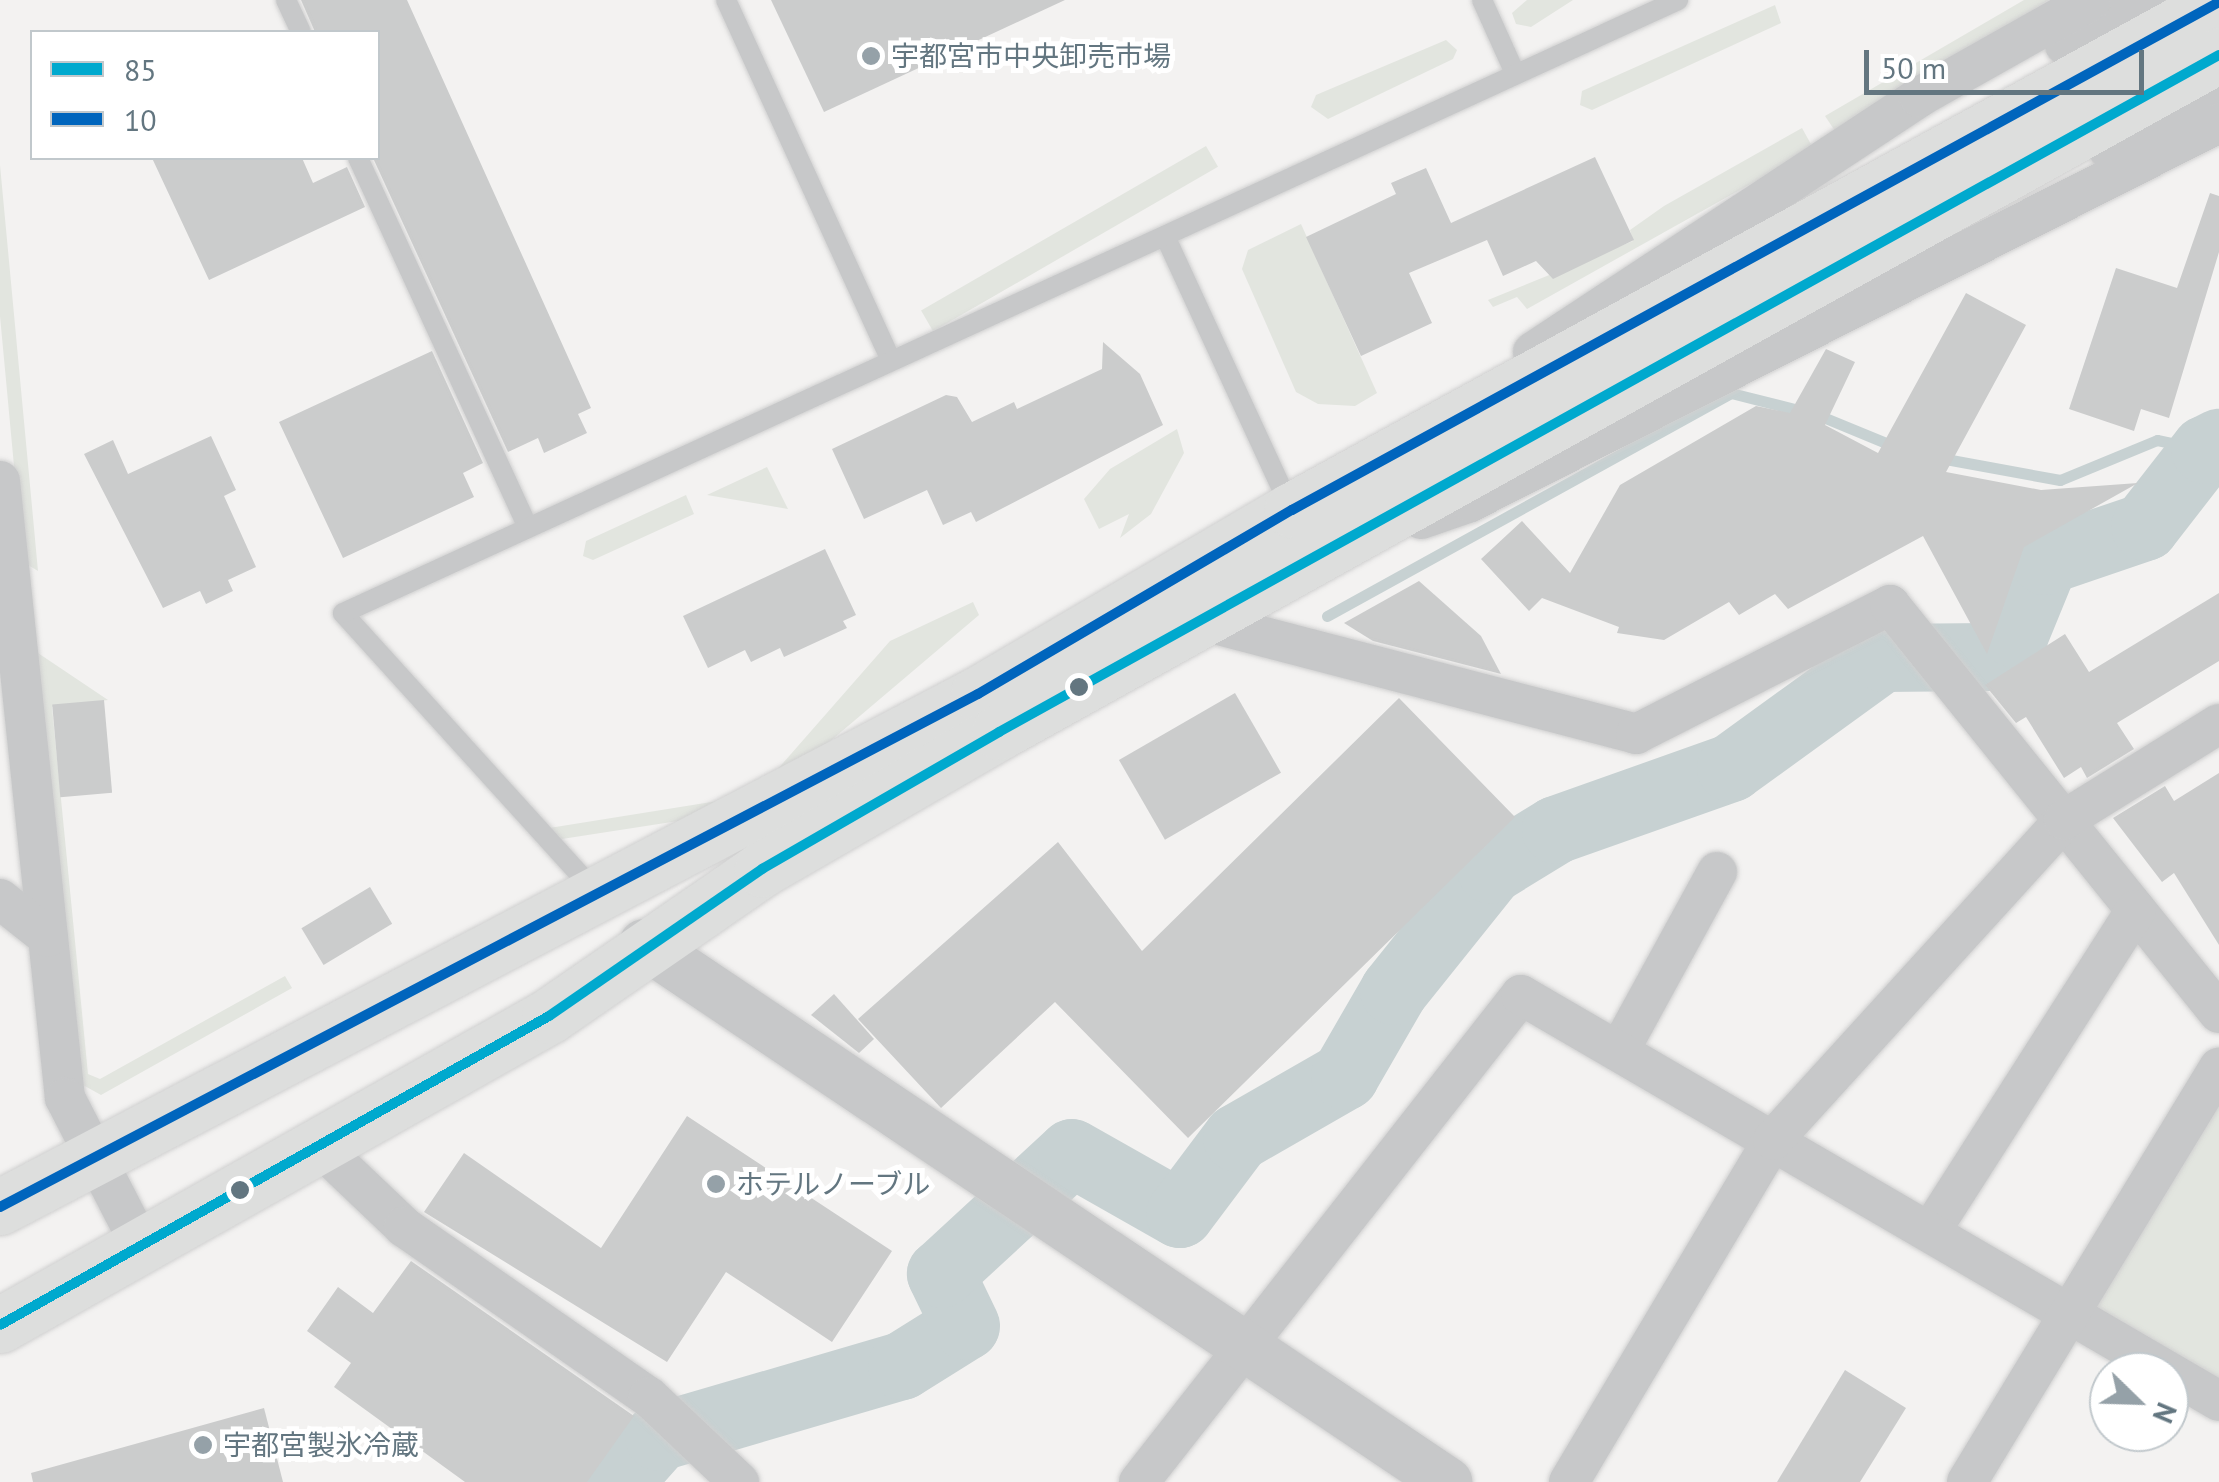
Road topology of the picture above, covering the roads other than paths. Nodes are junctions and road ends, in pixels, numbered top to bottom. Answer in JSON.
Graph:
{"nodes":[{"id":1,"x":286,"y":0,"type":"edge"},
{"id":2,"x":726,"y":0,"type":"edge"},
{"id":3,"x":1482,"y":0,"type":"edge"},
{"id":4,"x":1678,"y":0,"type":"edge"},
{"id":5,"x":2091,"y":0,"type":"edge"},
{"id":6,"x":2145,"y":0,"type":"edge"},
{"id":7,"x":2219,"y":2,"type":"edge"},
{"id":8,"x":300,"y":30,"type":"edge"},
{"id":9,"x":2219,"y":55,"type":"edge"},
{"id":10,"x":1515,"y":73,"type":"junction"},
{"id":11,"x":2219,"y":89,"type":"edge"},
{"id":12,"x":1919,"y":97,"type":"junction"},
{"id":13,"x":2219,"y":124,"type":"edge"},
{"id":14,"x":359,"y":160,"type":"edge"},
{"id":15,"x":1936,"y":160,"type":"junction"},
{"id":16,"x":1165,"y":236,"type":"junction"},
{"id":17,"x":1986,"y":241,"type":"junction"},
{"id":18,"x":890,"y":358,"type":"junction"},
{"id":19,"x":0,"y":481,"type":"edge"},
{"id":20,"x":527,"y":526,"type":"junction"},
{"id":21,"x":1304,"y":533,"type":"junction"},
{"id":22,"x":1203,"y":622,"type":"junction"},
{"id":23,"x":9,"y":644,"type":"edge"},
{"id":24,"x":2219,"y":724,"type":"edge"},
{"id":25,"x":2064,"y":820,"type":"junction"},
{"id":26,"x":1717,"y":872,"type":"dead end"},
{"id":27,"x":593,"y":890,"type":"junction"},
{"id":28,"x":0,"y":899,"type":"edge"},
{"id":29,"x":2136,"y":910,"type":"junction"},
{"id":30,"x":48,"y":938,"type":"junction"},
{"id":31,"x":644,"y":944,"type":"junction"},
{"id":32,"x":2219,"y":1014,"type":"edge"},
{"id":33,"x":1619,"y":1051,"type":"junction"},
{"id":34,"x":2219,"y":1068,"type":"edge"},
{"id":35,"x":1773,"y":1140,"type":"junction"},
{"id":36,"x":318,"y":1144,"type":"junction"},
{"id":37,"x":93,"y":1154,"type":"junction"},
{"id":38,"x":0,"y":1206,"type":"edge"},
{"id":39,"x":1930,"y":1232,"type":"junction"},
{"id":40,"x":140,"y":1244,"type":"junction"},
{"id":41,"x":2070,"y":1313,"type":"junction"},
{"id":42,"x":0,"y":1325,"type":"edge"},
{"id":43,"x":1245,"y":1347,"type":"junction"},
{"id":44,"x":2219,"y":1401,"type":"edge"},
{"id":45,"x":1159,"y":1476,"type":"edge"},
{"id":46,"x":740,"y":1482,"type":"edge"},
{"id":47,"x":1447,"y":1482,"type":"edge"},
{"id":48,"x":1569,"y":1482,"type":"edge"},
{"id":49,"x":1968,"y":1482,"type":"edge"}],
"edges":[{"from":1,"to":8,"type":"lane"},
{"from":2,"to":18,"type":"lane"},
{"from":3,"to":10,"type":"lane"},
{"from":4,"to":10,"type":"lane"},
{"from":5,"to":12,"type":"street"},
{"from":6,"to":12,"type":"street"},
{"from":7,"to":15,"type":"main road"},
{"from":9,"to":21,"type":"main road"},
{"from":10,"to":16,"type":"lane"},
{"from":11,"to":17,"type":"street"},
{"from":12,"to":15,"type":"street"},
{"from":13,"to":17,"type":"street"},
{"from":14,"to":20,"type":"lane"},
{"from":15,"to":21,"type":"main road"},
{"from":16,"to":18,"type":"lane"},
{"from":16,"to":21,"type":"lane"},
{"from":17,"to":21,"type":"street"},
{"from":18,"to":20,"type":"lane"},
{"from":19,"to":23,"type":"street"},
{"from":20,"to":27,"type":"lane"},
{"from":21,"to":22,"type":"main road"},
{"from":21,"to":27,"type":"main road"},
{"from":22,"to":25,"type":"street"},
{"from":22,"to":31,"type":"main road"},
{"from":23,"to":30,"type":"street"},
{"from":24,"to":25,"type":"street"},
{"from":25,"to":29,"type":"street"},
{"from":25,"to":35,"type":"street"},
{"from":26,"to":33,"type":"street"},
{"from":27,"to":37,"type":"main road"},
{"from":28,"to":30,"type":"street"},
{"from":29,"to":32,"type":"street"},
{"from":29,"to":39,"type":"street"},
{"from":30,"to":37,"type":"street"},
{"from":31,"to":36,"type":"main road"},
{"from":31,"to":43,"type":"street"},
{"from":33,"to":35,"type":"street"},
{"from":33,"to":43,"type":"street"},
{"from":34,"to":41,"type":"street"},
{"from":35,"to":39,"type":"street"},
{"from":35,"to":48,"type":"street"},
{"from":36,"to":40,"type":"main road"},
{"from":36,"to":46,"type":"street"},
{"from":37,"to":38,"type":"main road"},
{"from":37,"to":40,"type":"street"},
{"from":39,"to":41,"type":"street"},
{"from":40,"to":42,"type":"main road"},
{"from":41,"to":44,"type":"street"},
{"from":41,"to":49,"type":"street"},
{"from":43,"to":45,"type":"street"},
{"from":43,"to":47,"type":"street"}]}
